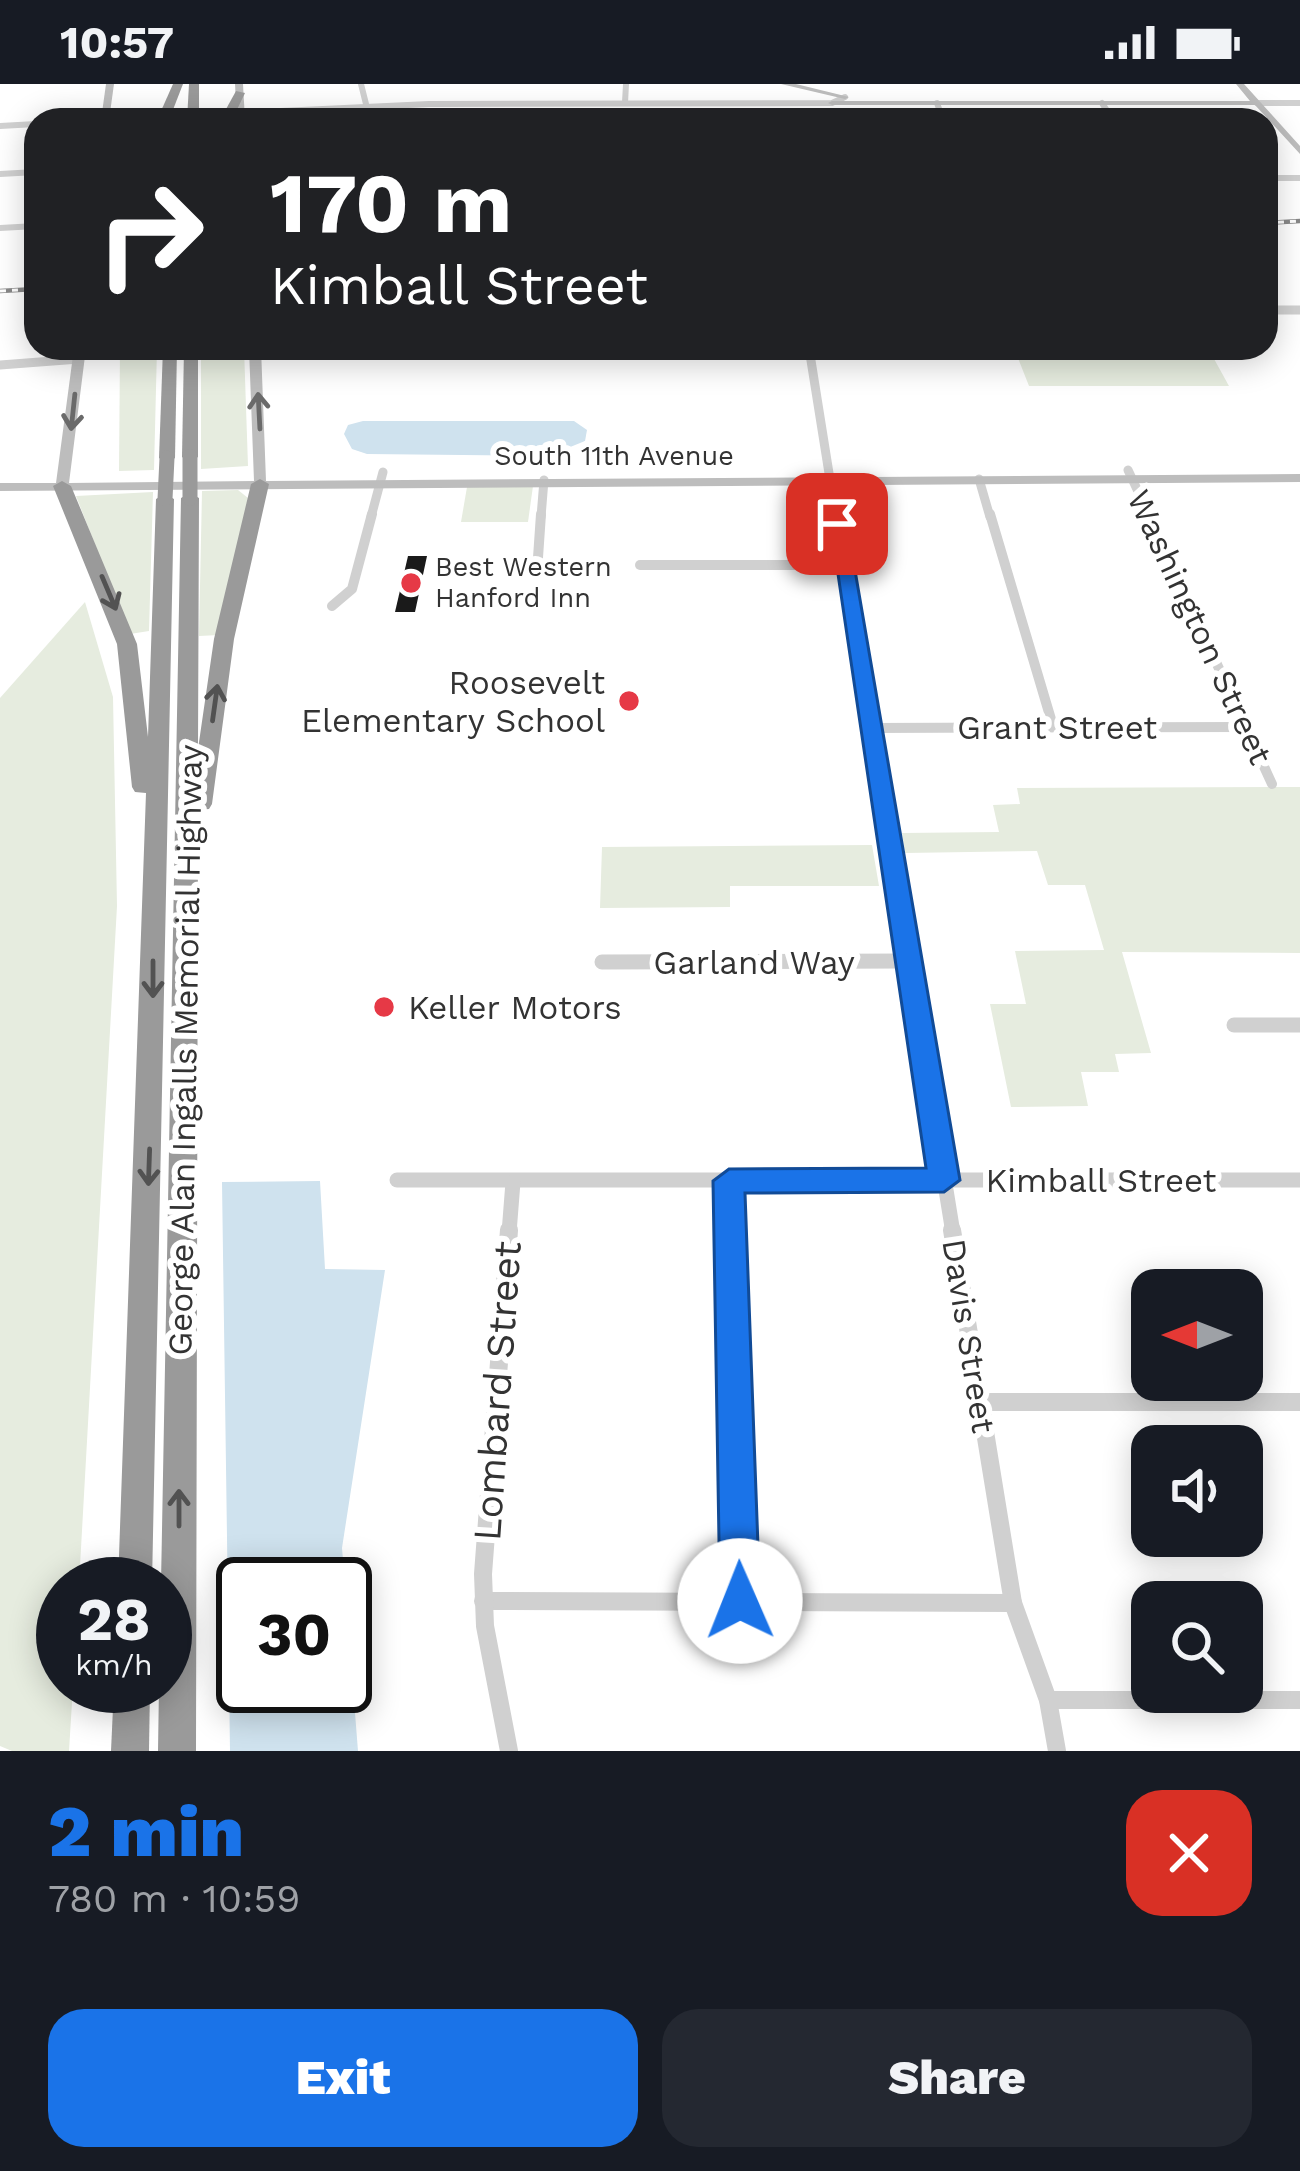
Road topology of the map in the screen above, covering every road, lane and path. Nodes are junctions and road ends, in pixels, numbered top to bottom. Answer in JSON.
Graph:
{"nodes":[{"id":1,"x":361,"y":84,"type":"edge"},
{"id":2,"x":626,"y":84,"type":"edge"},
{"id":3,"x":785,"y":84,"type":"edge"},
{"id":4,"x":1240,"y":84,"type":"edge"},
{"id":5,"x":844,"y":97,"type":"junction"},
{"id":6,"x":625,"y":103,"type":"junction"},
{"id":7,"x":904,"y":103,"type":"junction"},
{"id":8,"x":937,"y":103,"type":"junction"},
{"id":9,"x":1102,"y":103,"type":"junction"},
{"id":10,"x":1257,"y":103,"type":"junction"},
{"id":11,"x":1300,"y":103,"type":"edge"},
{"id":12,"x":523,"y":104,"type":"junction"},
{"id":13,"x":788,"y":104,"type":"junction"},
{"id":14,"x":832,"y":104,"type":"junction"},
{"id":15,"x":366,"y":106,"type":"junction"},
{"id":16,"x":343,"y":108,"type":"edge"},
{"id":17,"x":522,"y":108,"type":"edge"},
{"id":18,"x":788,"y":108,"type":"edge"},
{"id":19,"x":939,"y":108,"type":"edge"},
{"id":20,"x":1105,"y":108,"type":"edge"},
{"id":21,"x":1261,"y":108,"type":"edge"},
{"id":22,"x":1278,"y":126,"type":"edge"},
{"id":23,"x":1300,"y":151,"type":"edge"},
{"id":24,"x":36,"y":360,"type":"edge"},
{"id":25,"x":79,"y":360,"type":"edge"},
{"id":26,"x":170,"y":360,"type":"edge"},
{"id":27,"x":191,"y":360,"type":"edge"},
{"id":28,"x":255,"y":360,"type":"edge"},
{"id":29,"x":811,"y":360,"type":"edge"},
{"id":30,"x":0,"y":365,"type":"edge"},
{"id":31,"x":1130,"y":474,"type":"junction"},
{"id":32,"x":1300,"y":474,"type":"edge"},
{"id":33,"x":828,"y":475,"type":"junction"},
{"id":34,"x":382,"y":477,"type":"junction"},
{"id":35,"x":260,"y":479,"type":"junction"},
{"id":36,"x":979,"y":479,"type":"junction"},
{"id":37,"x":544,"y":480,"type":"junction"},
{"id":38,"x":64,"y":482,"type":"junction"},
{"id":39,"x":0,"y":483,"type":"edge"},
{"id":40,"x":640,"y":565,"type":"dead end"},
{"id":41,"x":843,"y":565,"type":"junction"},
{"id":42,"x":537,"y":572,"type":"dead end"},
{"id":43,"x":332,"y":606,"type":"dead end"},
{"id":44,"x":1053,"y":726,"type":"junction"},
{"id":45,"x":1246,"y":727,"type":"junction"},
{"id":46,"x":868,"y":728,"type":"junction"},
{"id":47,"x":1272,"y":784,"type":"dead end"},
{"id":48,"x":184,"y":902,"type":"junction"},
{"id":49,"x":153,"y":909,"type":"junction"},
{"id":50,"x":905,"y":961,"type":"junction"},
{"id":51,"x":602,"y":962,"type":"dead end"},
{"id":52,"x":1234,"y":1025,"type":"dead end"},
{"id":53,"x":1300,"y":1025,"type":"edge"},
{"id":54,"x":397,"y":1180,"type":"dead end"},
{"id":55,"x":944,"y":1180,"type":"junction"},
{"id":56,"x":1300,"y":1180,"type":"edge"},
{"id":57,"x":729,"y":1181,"type":"junction"},
{"id":58,"x":513,"y":1182,"type":"junction"},
{"id":59,"x":980,"y":1402,"type":"junction"},
{"id":60,"x":1300,"y":1402,"type":"edge"},
{"id":61,"x":136,"y":1557,"type":"edge"},
{"id":62,"x":483,"y":1600,"type":"junction"},
{"id":63,"x":740,"y":1601,"type":"junction"},
{"id":64,"x":1012,"y":1603,"type":"junction"},
{"id":65,"x":1048,"y":1700,"type":"junction"},
{"id":66,"x":1300,"y":1700,"type":"edge"},
{"id":67,"x":131,"y":1713,"type":"edge"},
{"id":68,"x":130,"y":1751,"type":"edge"},
{"id":69,"x":177,"y":1751,"type":"edge"},
{"id":70,"x":509,"y":1751,"type":"edge"},
{"id":71,"x":1057,"y":1751,"type":"edge"}],
"edges":[{"from":1,"to":15,"type":"street"},
{"from":2,"to":6,"type":"street"},
{"from":3,"to":5,"type":"main road"},
{"from":4,"to":10,"type":"main road"},
{"from":5,"to":7,"type":"main road"},
{"from":5,"to":14,"type":"street"},
{"from":6,"to":12,"type":"street"},
{"from":6,"to":13,"type":"street"},
{"from":7,"to":8,"type":"main road"},
{"from":7,"to":14,"type":"main road"},
{"from":8,"to":9,"type":"main road"},
{"from":8,"to":19,"type":"street"},
{"from":9,"to":10,"type":"main road"},
{"from":9,"to":20,"type":"street"},
{"from":10,"to":11,"type":"street"},
{"from":10,"to":21,"type":"main road"},
{"from":12,"to":15,"type":"street"},
{"from":12,"to":17,"type":"street"},
{"from":13,"to":14,"type":"street"},
{"from":13,"to":18,"type":"street"},
{"from":15,"to":16,"type":"street"},
{"from":22,"to":23,"type":"main road"},
{"from":24,"to":30,"type":"street"},
{"from":25,"to":38,"type":"main road","one_way":true},
{"from":26,"to":49,"type":"highway","name":"George Alan Ingalls Memorial Highway","bridge":true},
{"from":27,"to":48,"type":"highway","name":"George Alan Ingalls Memorial Highway","bridge":true},
{"from":35,"to":28,"type":"main road","one_way":true},
{"from":29,"to":33,"type":"street","name":"Davis Street"},
{"from":31,"to":32,"type":"main road","name":"South 11th Avenue"},
{"from":31,"to":33,"type":"main road","name":"South 11th Avenue"},
{"from":31,"to":36,"type":"main road","name":"South 11th Avenue"},
{"from":31,"to":45,"type":"street","name":"Washington Street"},
{"from":33,"to":34,"type":"main road","name":"South 11th Avenue"},
{"from":33,"to":36,"type":"main road","name":"South 11th Avenue"},
{"from":33,"to":37,"type":"main road","name":"South 11th Avenue"},
{"from":33,"to":41,"type":"street","name":"Davis Street"},
{"from":34,"to":35,"type":"main road","name":"South 11th Avenue"},
{"from":34,"to":37,"type":"main road","name":"South 11th Avenue"},
{"from":34,"to":43,"type":"street"},
{"from":35,"to":38,"type":"main road","name":"South 11th Avenue"},
{"from":48,"to":35,"type":"highway","one_way":true},
{"from":36,"to":44,"type":"street"},
{"from":37,"to":42,"type":"street"},
{"from":38,"to":39,"type":"main road","name":"South 11th Avenue"},
{"from":38,"to":49,"type":"highway","one_way":true},
{"from":40,"to":41,"type":"street"},
{"from":41,"to":46,"type":"street","name":"Davis Street"},
{"from":44,"to":45,"type":"street","name":"Grant Street"},
{"from":44,"to":46,"type":"street","name":"Grant Street"},
{"from":45,"to":47,"type":"street","name":"Washington Street"},
{"from":46,"to":50,"type":"street","name":"Davis Street"},
{"from":69,"to":48,"type":"highway","name":"George Alan Ingalls Memorial Highway","one_way":true},
{"from":49,"to":61,"type":"highway","name":"George Alan Ingalls Memorial Highway","one_way":true},
{"from":50,"to":51,"type":"street","name":"Garland Way"},
{"from":50,"to":55,"type":"street","name":"Davis Street"},
{"from":52,"to":53,"type":"street"},
{"from":54,"to":58,"type":"street","name":"Kimball Street"},
{"from":55,"to":56,"type":"street","name":"Kimball Street"},
{"from":55,"to":57,"type":"street","name":"Kimball Street"},
{"from":55,"to":59,"type":"street","name":"Davis Street"},
{"from":57,"to":58,"type":"street","name":"Kimball Street"},
{"from":57,"to":63,"type":"street"},
{"from":58,"to":62,"type":"street","name":"Lombard Street"},
{"from":59,"to":60,"type":"street"},
{"from":59,"to":64,"type":"street","name":"Davis Street"},
{"from":62,"to":63,"type":"street"},
{"from":62,"to":70,"type":"street","name":"Lombard Street"},
{"from":63,"to":64,"type":"street"},
{"from":64,"to":65,"type":"street","name":"Davis Street"},
{"from":65,"to":66,"type":"street"},
{"from":65,"to":71,"type":"street","name":"Davis Street"},
{"from":67,"to":68,"type":"highway"}]}
